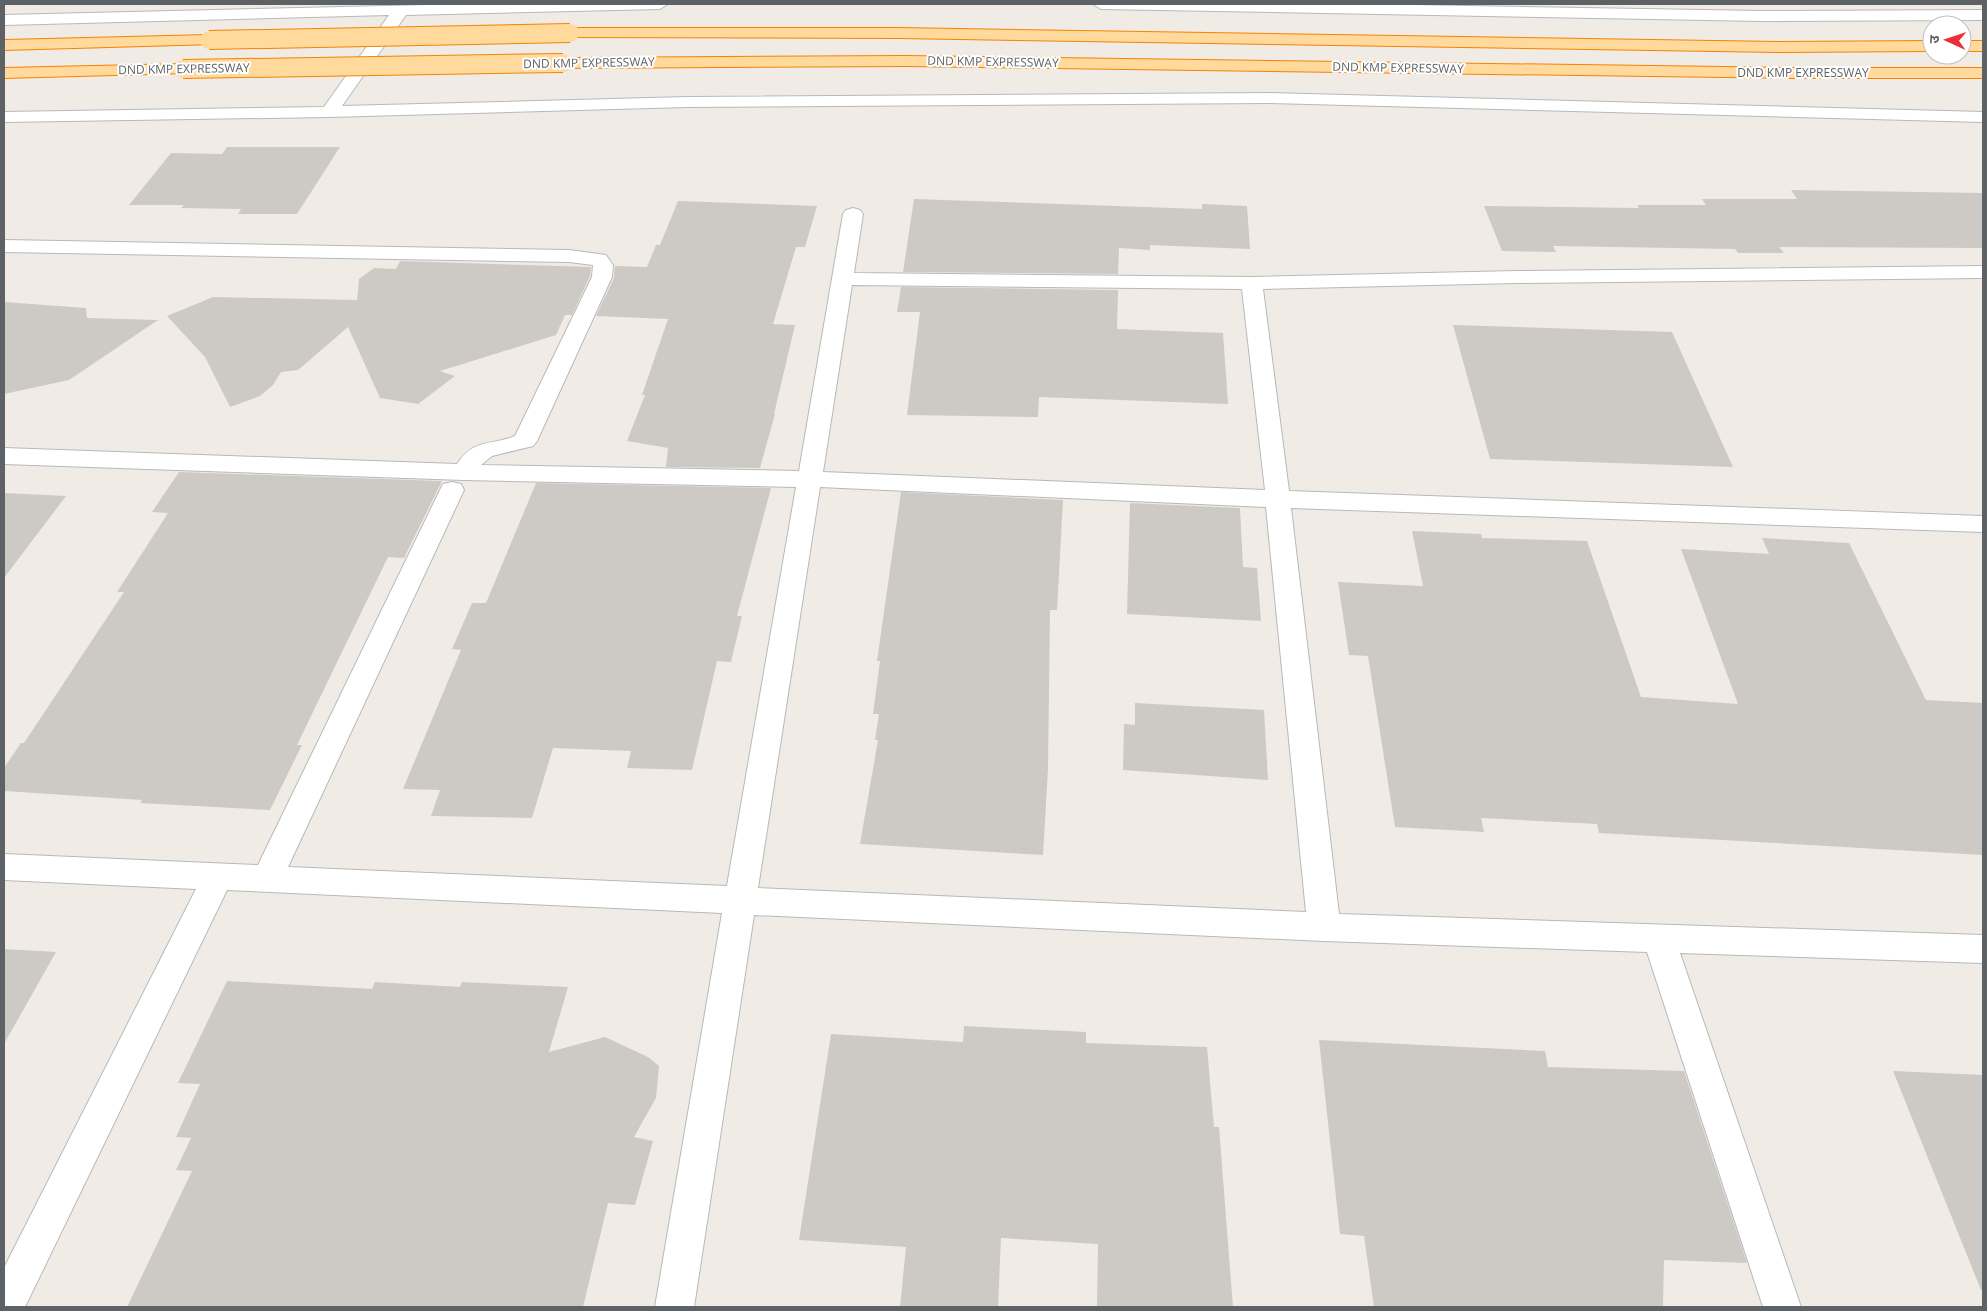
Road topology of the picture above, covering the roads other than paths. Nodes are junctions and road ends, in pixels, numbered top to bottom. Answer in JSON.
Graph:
{"nodes":[{"id":1,"x":660,"y":4,"type":"edge"},
{"id":2,"x":1102,"y":4,"type":"edge"},
{"id":3,"x":404,"y":7,"type":"edge"},
{"id":4,"x":1983,"y":16,"type":"edge"},
{"id":5,"x":4,"y":20,"type":"edge"},
{"id":6,"x":4,"y":45,"type":"edge"},
{"id":7,"x":1922,"y":46,"type":"edge"},
{"id":8,"x":4,"y":73,"type":"edge"},
{"id":9,"x":1983,"y":73,"type":"edge"},
{"id":10,"x":329,"y":112,"type":"junction"},
{"id":11,"x":4,"y":117,"type":"edge"},
{"id":12,"x":1983,"y":118,"type":"edge"},
{"id":13,"x":853,"y":214,"type":"dead end"},
{"id":14,"x":4,"y":246,"type":"edge"},
{"id":15,"x":1983,"y":272,"type":"edge"},
{"id":16,"x":842,"y":279,"type":"junction"},
{"id":17,"x":1252,"y":283,"type":"junction"},
{"id":18,"x":4,"y":456,"type":"edge"},
{"id":19,"x":809,"y":479,"type":"junction"},
{"id":20,"x":458,"y":481,"type":"junction"},
{"id":21,"x":1278,"y":499,"type":"junction"},
{"id":22,"x":1983,"y":524,"type":"edge"},
{"id":23,"x":4,"y":867,"type":"edge"},
{"id":24,"x":218,"y":876,"type":"junction"},
{"id":25,"x":267,"y":879,"type":"junction"},
{"id":26,"x":740,"y":900,"type":"junction"},
{"id":27,"x":1324,"y":927,"type":"junction"},
{"id":28,"x":1659,"y":940,"type":"junction"},
{"id":29,"x":1983,"y":949,"type":"edge"},
{"id":30,"x":5,"y":1307,"type":"edge"},
{"id":31,"x":674,"y":1307,"type":"edge"},
{"id":32,"x":1782,"y":1307,"type":"edge"}],
"edges":[{"from":1,"to":3,"type":"street"},
{"from":2,"to":4,"type":"street"},
{"from":3,"to":5,"type":"street"},
{"from":3,"to":10,"type":"street"},
{"from":6,"to":7,"type":"highway","name":"DND KMP EXPRESSWAY","bridge":true},
{"from":8,"to":9,"type":"highway","name":"DND KMP EXPRESSWAY","bridge":true},
{"from":10,"to":11,"type":"street"},
{"from":10,"to":12,"type":"street"},
{"from":13,"to":16,"type":"street"},
{"from":14,"to":20,"type":"street"},
{"from":15,"to":17,"type":"street"},
{"from":16,"to":17,"type":"street"},
{"from":16,"to":19,"type":"street"},
{"from":17,"to":21,"type":"street"},
{"from":18,"to":20,"type":"street"},
{"from":19,"to":20,"type":"street"},
{"from":19,"to":21,"type":"street"},
{"from":19,"to":26,"type":"street"},
{"from":20,"to":25,"type":"street"},
{"from":21,"to":22,"type":"street"},
{"from":21,"to":27,"type":"street"},
{"from":23,"to":24,"type":"street"},
{"from":24,"to":25,"type":"street"},
{"from":24,"to":30,"type":"street"},
{"from":25,"to":26,"type":"street"},
{"from":26,"to":27,"type":"street"},
{"from":26,"to":31,"type":"street"},
{"from":27,"to":28,"type":"street"},
{"from":28,"to":29,"type":"street"},
{"from":28,"to":32,"type":"street"}]}
